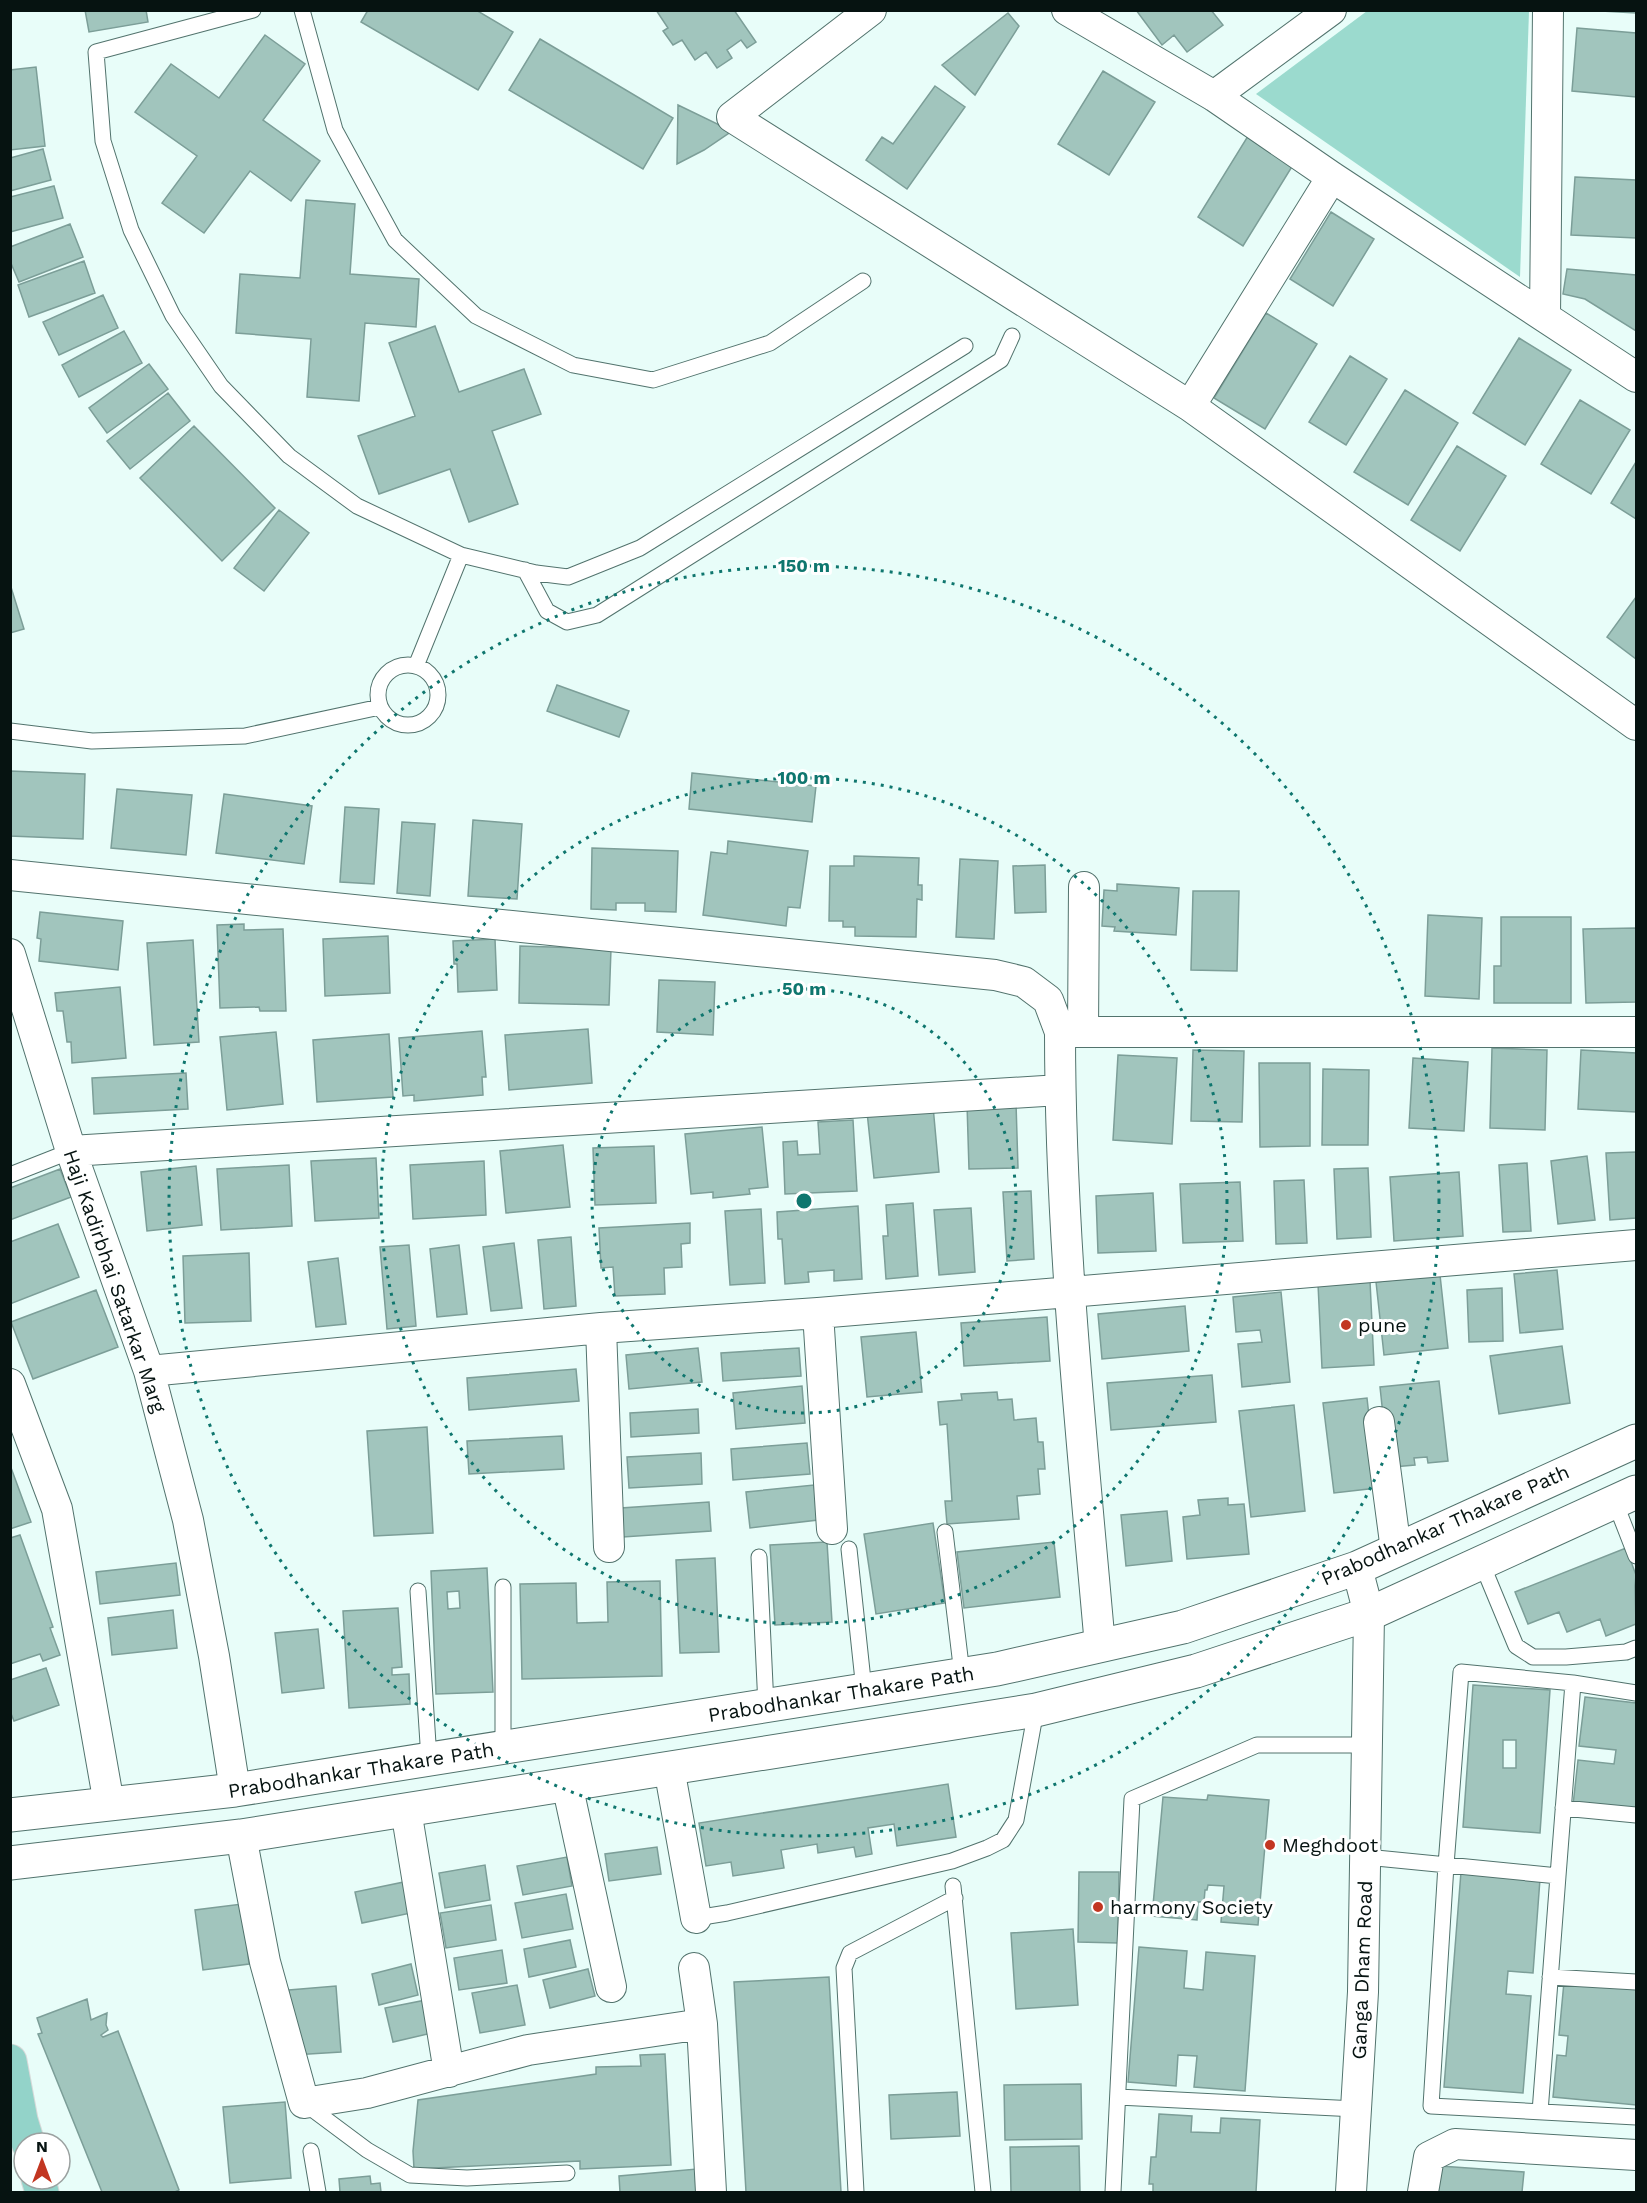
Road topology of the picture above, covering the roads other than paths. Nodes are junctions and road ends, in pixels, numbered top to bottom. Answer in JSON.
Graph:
{"nodes":[{"id":1,"x":254,"y":10,"type":"edge"},
{"id":2,"x":302,"y":10,"type":"edge"},
{"id":3,"x":871,"y":10,"type":"edge"},
{"id":4,"x":1067,"y":10,"type":"edge"},
{"id":5,"x":1331,"y":10,"type":"edge"},
{"id":6,"x":1548,"y":10,"type":"edge"},
{"id":7,"x":1214,"y":96,"type":"junction"},
{"id":8,"x":1332,"y":177,"type":"junction"},
{"id":9,"x":863,"y":281,"type":"dead end"},
{"id":10,"x":1545,"y":317,"type":"junction"},
{"id":11,"x":1012,"y":336,"type":"dead end"},
{"id":12,"x":965,"y":346,"type":"dead end"},
{"id":13,"x":1636,"y":377,"type":"edge"},
{"id":14,"x":1190,"y":406,"type":"junction"},
{"id":15,"x":461,"y":555,"type":"junction"},
{"id":16,"x":525,"y":570,"type":"junction"},
{"id":17,"x":416,"y":666,"type":"junction"},
{"id":18,"x":380,"y":707,"type":"junction"},
{"id":19,"x":1636,"y":725,"type":"edge"},
{"id":20,"x":10,"y":731,"type":"edge"},
{"id":21,"x":10,"y":875,"type":"edge"},
{"id":22,"x":1084,"y":887,"type":"dead end"},
{"id":23,"x":10,"y":954,"type":"edge"},
{"id":24,"x":1072,"y":1032,"type":"junction"},
{"id":25,"x":1636,"y":1032,"type":"edge"},
{"id":26,"x":1060,"y":1090,"type":"junction"},
{"id":27,"x":70,"y":1151,"type":"junction"},
{"id":28,"x":10,"y":1175,"type":"edge"},
{"id":29,"x":1636,"y":1245,"type":"edge"},
{"id":30,"x":1069,"y":1293,"type":"junction"},
{"id":31,"x":818,"y":1313,"type":"junction"},
{"id":32,"x":601,"y":1328,"type":"junction"},
{"id":33,"x":149,"y":1371,"type":"junction"},
{"id":34,"x":10,"y":1384,"type":"edge"},
{"id":35,"x":1379,"y":1422,"type":"dead end"},
{"id":36,"x":1636,"y":1441,"type":"edge"},
{"id":37,"x":1626,"y":1497,"type":"edge"},
{"id":38,"x":945,"y":1532,"type":"dead end"},
{"id":39,"x":841,"y":1539,"type":"joint"},
{"id":40,"x":609,"y":1547,"type":"dead end"},
{"id":41,"x":1396,"y":1550,"type":"junction"},
{"id":42,"x":1636,"y":1556,"type":"edge"},
{"id":43,"x":759,"y":1557,"type":"dead end"},
{"id":44,"x":1482,"y":1564,"type":"junction"},
{"id":45,"x":1357,"y":1568,"type":"junction"},
{"id":46,"x":502,"y":1587,"type":"dead end"},
{"id":47,"x":418,"y":1591,"type":"dead end"},
{"id":48,"x":1369,"y":1614,"type":"junction"},
{"id":49,"x":1100,"y":1646,"type":"junction"},
{"id":50,"x":1636,"y":1648,"type":"edge"},
{"id":51,"x":962,"y":1674,"type":"junction"},
{"id":52,"x":1573,"y":1683,"type":"junction"},
{"id":53,"x":864,"y":1690,"type":"junction"},
{"id":54,"x":1636,"y":1694,"type":"edge"},
{"id":55,"x":766,"y":1706,"type":"junction"},
{"id":56,"x":1036,"y":1710,"type":"junction"},
{"id":57,"x":1367,"y":1745,"type":"junction"},
{"id":58,"x":503,"y":1747,"type":"junction"},
{"id":59,"x":429,"y":1759,"type":"junction"},
{"id":60,"x":669,"y":1768,"type":"junction"},
{"id":61,"x":567,"y":1784,"type":"junction"},
{"id":62,"x":235,"y":1790,"type":"junction"},
{"id":63,"x":110,"y":1804,"type":"junction"},
{"id":64,"x":1563,"y":1808,"type":"junction"},
{"id":65,"x":406,"y":1810,"type":"junction"},
{"id":66,"x":10,"y":1815,"type":"edge"},
{"id":67,"x":1636,"y":1815,"type":"edge"},
{"id":68,"x":241,"y":1836,"type":"junction"},
{"id":69,"x":1366,"y":1857,"type":"junction"},
{"id":70,"x":10,"y":1863,"type":"edge"},
{"id":71,"x":1446,"y":1864,"type":"junction"},
{"id":72,"x":1558,"y":1876,"type":"junction"},
{"id":73,"x":696,"y":1918,"type":"joint"},
{"id":74,"x":694,"y":1968,"type":"dead end"},
{"id":75,"x":1550,"y":1977,"type":"junction"},
{"id":76,"x":1636,"y":1982,"type":"edge"},
{"id":77,"x":611,"y":1987,"type":"dead end"},
{"id":78,"x":702,"y":2024,"type":"junction"},
{"id":79,"x":10,"y":2061,"type":"edge"},
{"id":80,"x":449,"y":2072,"type":"junction"},
{"id":81,"x":1118,"y":2097,"type":"junction"},
{"id":82,"x":304,"y":2103,"type":"junction"},
{"id":83,"x":1356,"y":2109,"type":"junction"},
{"id":84,"x":1540,"y":2112,"type":"junction"},
{"id":85,"x":1636,"y":2117,"type":"edge"},
{"id":86,"x":24,"y":2131,"type":"edge"},
{"id":87,"x":311,"y":2151,"type":"dead end"},
{"id":88,"x":1636,"y":2155,"type":"edge"},
{"id":89,"x":567,"y":2173,"type":"dead end"},
{"id":90,"x":318,"y":2193,"type":"edge"},
{"id":91,"x":711,"y":2193,"type":"edge"},
{"id":92,"x":856,"y":2193,"type":"edge"},
{"id":93,"x":983,"y":2193,"type":"edge"},
{"id":94,"x":1113,"y":2193,"type":"edge"},
{"id":95,"x":1351,"y":2193,"type":"edge"},
{"id":96,"x":1423,"y":2193,"type":"edge"}],
"edges":[{"from":1,"to":15,"type":"lane"},
{"from":2,"to":9,"type":"lane"},
{"from":3,"to":14,"type":"street"},
{"from":4,"to":7,"type":"street"},
{"from":5,"to":7,"type":"street"},
{"from":6,"to":10,"type":"street"},
{"from":7,"to":8,"type":"street"},
{"from":8,"to":10,"type":"street"},
{"from":8,"to":14,"type":"street"},
{"from":10,"to":13,"type":"street"},
{"from":11,"to":16,"type":"lane"},
{"from":12,"to":16,"type":"lane"},
{"from":14,"to":19,"type":"street"},
{"from":15,"to":16,"type":"lane"},
{"from":15,"to":17,"type":"lane"},
{"from":17,"to":18,"type":"lane"},
{"from":17,"to":18,"type":"lane"},
{"from":18,"to":20,"type":"lane"},
{"from":21,"to":24,"type":"street"},
{"from":22,"to":24,"type":"street"},
{"from":23,"to":27,"type":"street","name":"Haji Kadirbhai Satarkar Marg"},
{"from":24,"to":25,"type":"street"},
{"from":24,"to":26,"type":"street"},
{"from":26,"to":27,"type":"street"},
{"from":26,"to":30,"type":"street"},
{"from":27,"to":28,"type":"lane"},
{"from":27,"to":33,"type":"street","name":"Haji Kadirbhai Satarkar Marg"},
{"from":29,"to":30,"type":"street"},
{"from":30,"to":31,"type":"street"},
{"from":30,"to":49,"type":"street"},
{"from":31,"to":32,"type":"street"},
{"from":31,"to":39,"type":"street"},
{"from":32,"to":33,"type":"street"},
{"from":32,"to":40,"type":"street"},
{"from":33,"to":62,"type":"street","name":"Haji Kadirbhai Satarkar Marg"},
{"from":34,"to":63,"type":"street"},
{"from":35,"to":41,"type":"street"},
{"from":36,"to":41,"type":"main road","name":"Prabodhankar Thakare Path"},
{"from":37,"to":42,"type":"lane"},
{"from":37,"to":44,"type":"main road"},
{"from":38,"to":51,"type":"lane"},
{"from":39,"to":53,"type":"lane"},
{"from":41,"to":45,"type":"main road","name":"Prabodhankar Thakare Path"},
{"from":43,"to":55,"type":"lane"},
{"from":44,"to":48,"type":"main road"},
{"from":44,"to":50,"type":"lane"},
{"from":45,"to":48,"type":"street","name":"Ganga Dham Road"},
{"from":45,"to":49,"type":"main road","name":"Prabodhankar Thakare Path"},
{"from":46,"to":58,"type":"lane"},
{"from":47,"to":59,"type":"lane"},
{"from":48,"to":56,"type":"main road"},
{"from":48,"to":57,"type":"street","name":"Ganga Dham Road"},
{"from":49,"to":51,"type":"main road","name":"Prabodhankar Thakare Path"},
{"from":51,"to":53,"type":"main road","name":"Prabodhankar Thakare Path"},
{"from":52,"to":54,"type":"lane"},
{"from":52,"to":64,"type":"lane"},
{"from":52,"to":71,"type":"lane"},
{"from":53,"to":55,"type":"main road","name":"Prabodhankar Thakare Path"},
{"from":55,"to":58,"type":"main road","name":"Prabodhankar Thakare Path"},
{"from":56,"to":60,"type":"main road"},
{"from":56,"to":73,"type":"lane"},
{"from":57,"to":69,"type":"street","name":"Ganga Dham Road"},
{"from":57,"to":81,"type":"lane"},
{"from":58,"to":59,"type":"main road","name":"Prabodhankar Thakare Path"},
{"from":59,"to":62,"type":"main road","name":"Prabodhankar Thakare Path"},
{"from":60,"to":61,"type":"main road"},
{"from":60,"to":73,"type":"street"},
{"from":61,"to":65,"type":"main road"},
{"from":61,"to":77,"type":"street"},
{"from":62,"to":63,"type":"main road","name":"Prabodhankar Thakare Path"},
{"from":63,"to":66,"type":"main road","name":"Prabodhankar Thakare Path"},
{"from":64,"to":67,"type":"lane"},
{"from":64,"to":72,"type":"lane"},
{"from":65,"to":68,"type":"main road"},
{"from":65,"to":80,"type":"street"},
{"from":68,"to":70,"type":"main road"},
{"from":68,"to":82,"type":"street"},
{"from":69,"to":71,"type":"lane"},
{"from":69,"to":83,"type":"street","name":"Ganga Dham Road"},
{"from":71,"to":72,"type":"lane"},
{"from":71,"to":84,"type":"lane"},
{"from":72,"to":75,"type":"lane"},
{"from":74,"to":78,"type":"street"},
{"from":75,"to":76,"type":"lane"},
{"from":75,"to":84,"type":"lane"},
{"from":78,"to":80,"type":"street"},
{"from":78,"to":91,"type":"street"},
{"from":79,"to":86,"type":"main road"},
{"from":80,"to":82,"type":"street"},
{"from":81,"to":83,"type":"lane"},
{"from":81,"to":94,"type":"lane"},
{"from":82,"to":89,"type":"lane"},
{"from":83,"to":95,"type":"street","name":"Ganga Dham Road"},
{"from":84,"to":85,"type":"lane"},
{"from":87,"to":90,"type":"lane"},
{"from":88,"to":96,"type":"street"},
{"from":92,"to":93,"type":"lane"}]}
